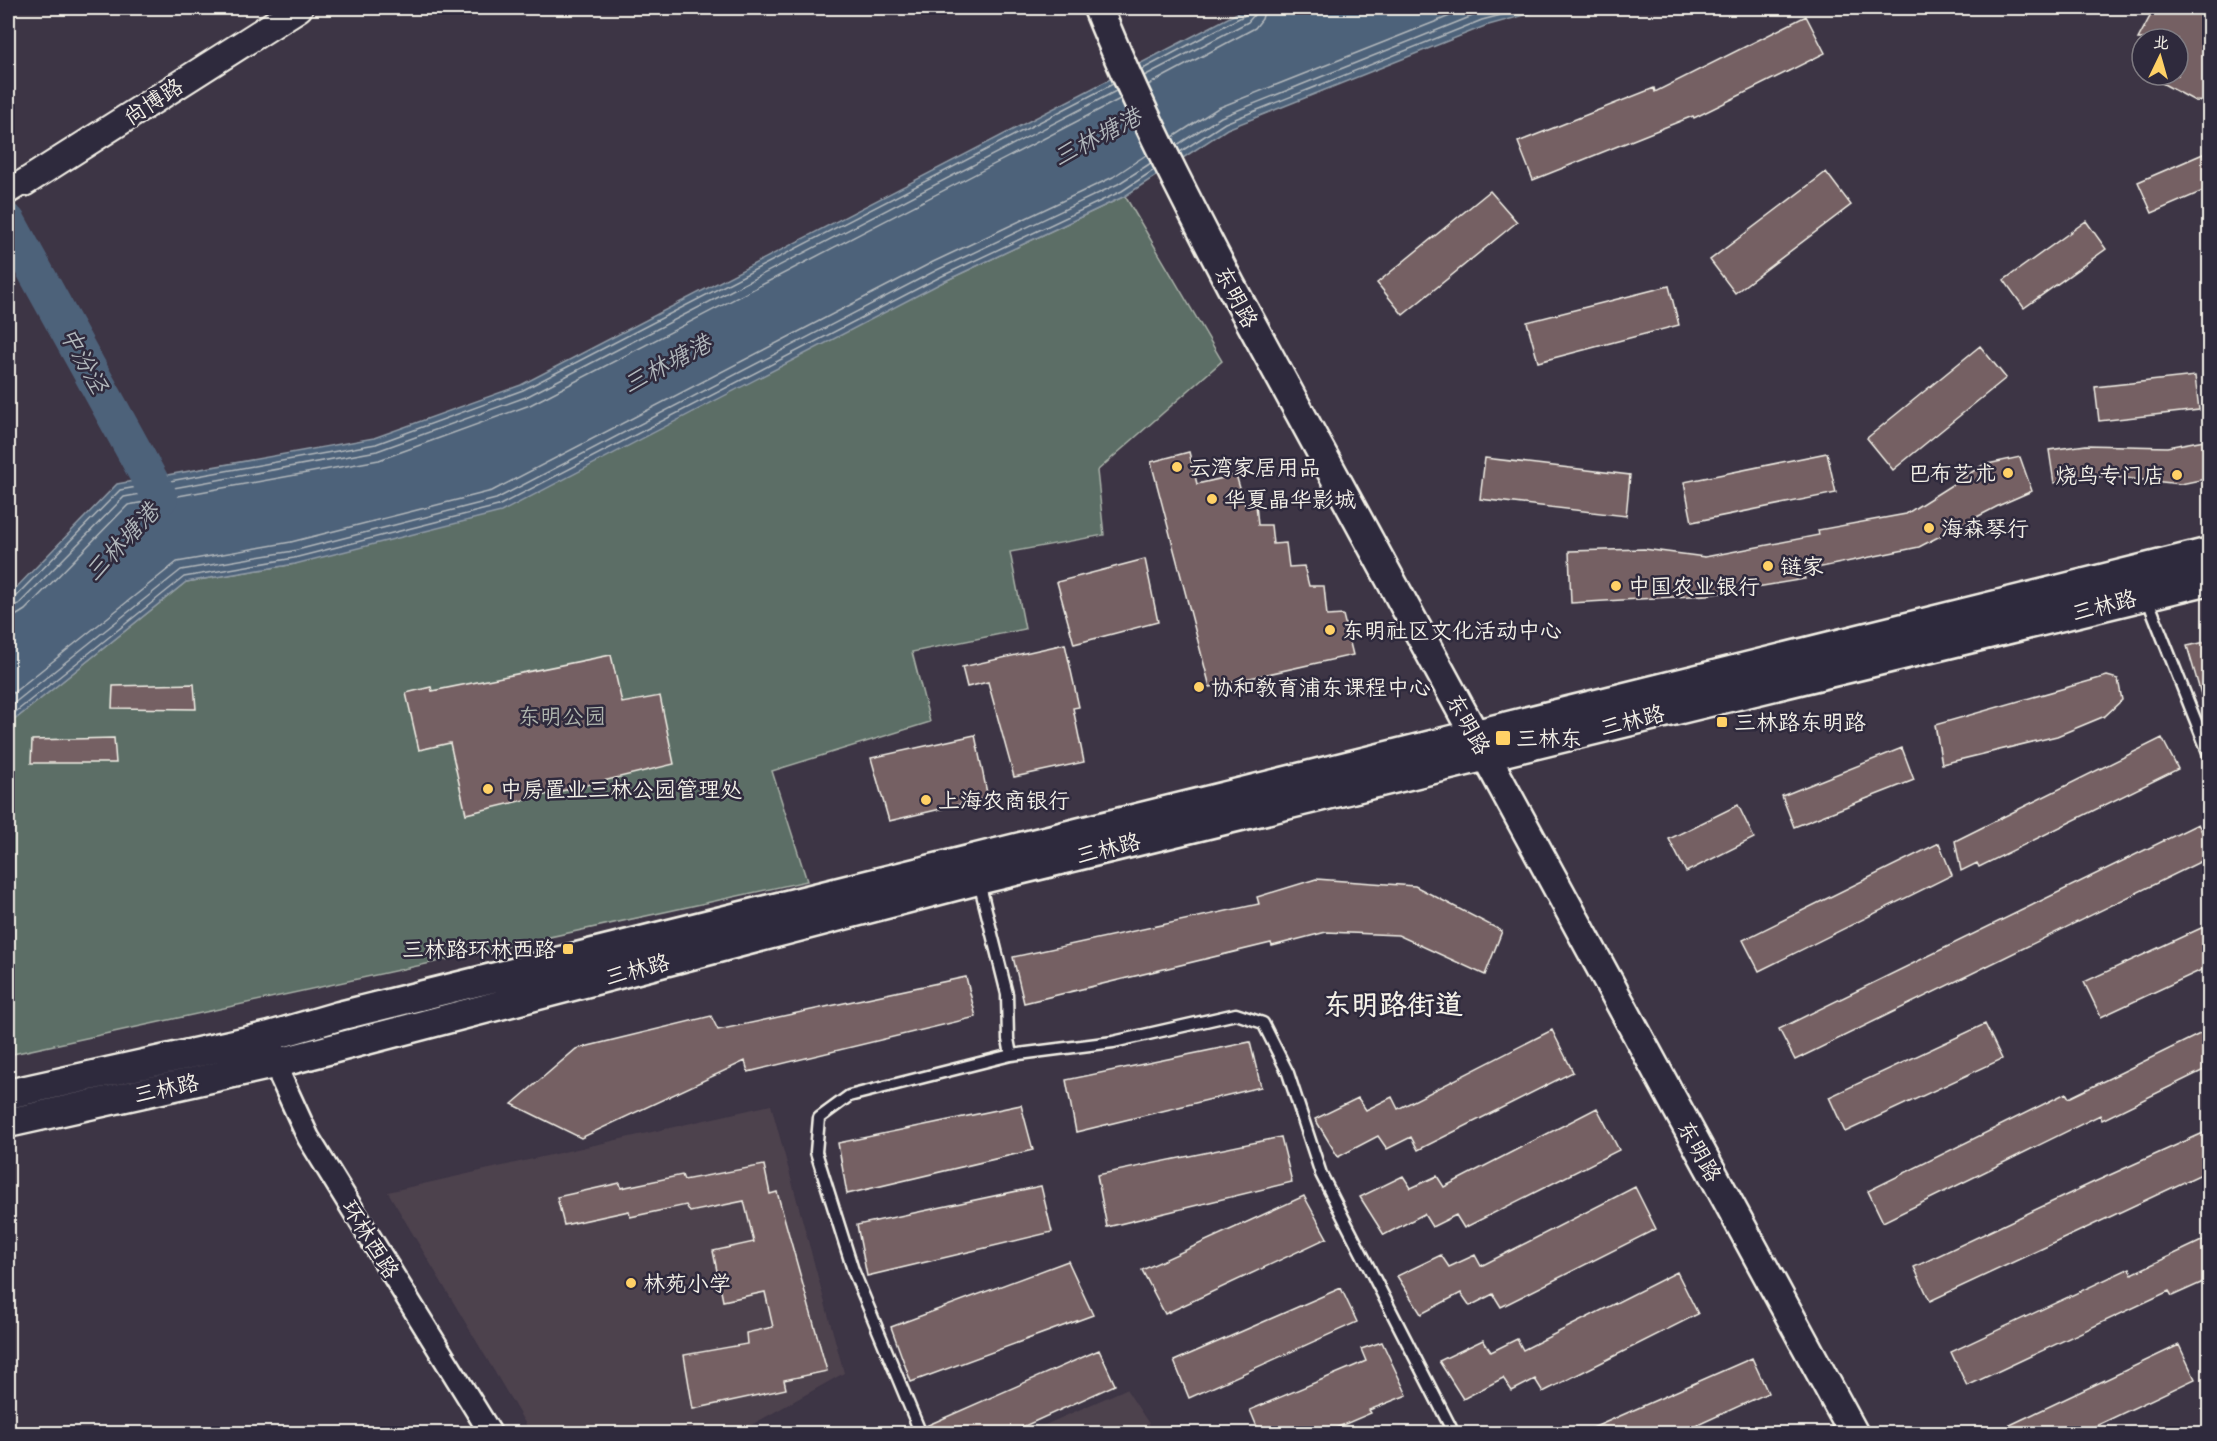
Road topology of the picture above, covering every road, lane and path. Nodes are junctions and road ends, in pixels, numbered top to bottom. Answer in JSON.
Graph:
{"nodes":[{"id":1,"x":298,"y":8,"type":"edge"},
{"id":2,"x":1098,"y":8,"type":"edge"},
{"id":3,"x":16,"y":188,"type":"edge"},
{"id":4,"x":2210,"y":552,"type":"edge"},
{"id":5,"x":2210,"y":580,"type":"edge"},
{"id":6,"x":2146,"y":594,"type":"junction"},
{"id":7,"x":1481,"y":744,"type":"junction"},
{"id":8,"x":2210,"y":757,"type":"edge"},
{"id":9,"x":978,"y":880,"type":"junction"},
{"id":10,"x":270,"y":1036,"type":"junction"},
{"id":11,"x":1011,"y":1055,"type":"junction"},
{"id":12,"x":278,"y":1064,"type":"junction"},
{"id":13,"x":8,"y":1094,"type":"edge"},
{"id":14,"x":8,"y":1123,"type":"edge"},
{"id":15,"x":491,"y":1434,"type":"edge"},
{"id":16,"x":921,"y":1434,"type":"edge"},
{"id":17,"x":1451,"y":1434,"type":"edge"},
{"id":18,"x":1854,"y":1434,"type":"edge"}],
"edges":[{"from":1,"to":3,"type":"street","name":"尚博路"},
{"from":2,"to":7,"type":"main road","name":"东明路"},
{"from":4,"to":7,"type":"main road","name":"三林路"},
{"from":5,"to":6,"type":"main road","name":"三林路"},
{"from":6,"to":7,"type":"main road","name":"三林路"},
{"from":6,"to":8,"type":"lane"},
{"from":7,"to":9,"type":"main road","name":"三林路"},
{"from":7,"to":10,"type":"main road","name":"三林路"},
{"from":7,"to":18,"type":"main road","name":"东明路"},
{"from":9,"to":11,"type":"lane"},
{"from":9,"to":12,"type":"main road","name":"三林路"},
{"from":10,"to":12,"type":"street","name":"环林西路"},
{"from":10,"to":13,"type":"main road","name":"三林路"},
{"from":11,"to":16,"type":"lane"},
{"from":11,"to":17,"type":"lane"},
{"from":12,"to":14,"type":"main road","name":"三林路"},
{"from":12,"to":15,"type":"street","name":"环林西路"}]}
